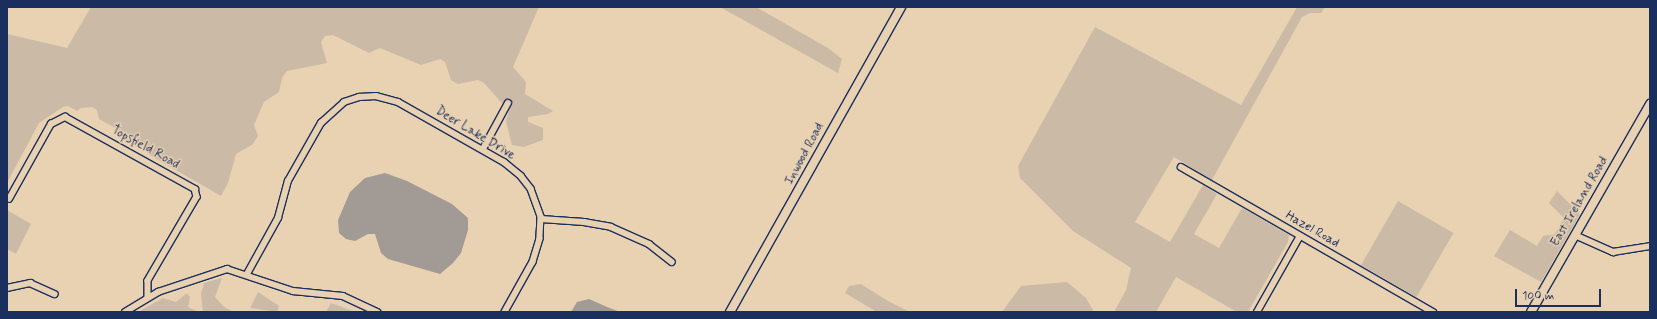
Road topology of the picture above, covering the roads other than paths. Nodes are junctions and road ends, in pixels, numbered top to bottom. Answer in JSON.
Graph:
{"nodes":[{"id":1,"x":901,"y":7,"type":"edge"},
{"id":2,"x":508,"y":103,"type":"dead end"},
{"id":3,"x":1650,"y":104,"type":"edge"},
{"id":4,"x":483,"y":150,"type":"junction"},
{"id":5,"x":1181,"y":167,"type":"dead end"},
{"id":6,"x":9,"y":199,"type":"dead end"},
{"id":7,"x":541,"y":219,"type":"junction"},
{"id":8,"x":1575,"y":235,"type":"junction"},
{"id":9,"x":1300,"y":236,"type":"junction"},
{"id":10,"x":1650,"y":246,"type":"edge"},
{"id":11,"x":672,"y":262,"type":"dead end"},
{"id":12,"x":247,"y":274,"type":"junction"},
{"id":13,"x":7,"y":288,"type":"edge"},
{"id":14,"x":55,"y":294,"type":"dead end"},
{"id":15,"x":148,"y":297,"type":"junction"},
{"id":16,"x":125,"y":312,"type":"edge"},
{"id":17,"x":378,"y":312,"type":"edge"},
{"id":18,"x":506,"y":312,"type":"edge"},
{"id":19,"x":730,"y":312,"type":"edge"},
{"id":20,"x":1257,"y":312,"type":"edge"},
{"id":21,"x":1433,"y":312,"type":"edge"},
{"id":22,"x":1531,"y":312,"type":"edge"}],
"edges":[{"from":1,"to":19,"type":"street","name":"Inwood Road"},
{"from":2,"to":4,"type":"street"},
{"from":3,"to":8,"type":"street","name":"East Ireland Road"},
{"from":4,"to":7,"type":"street","name":"Deer Lake Drive"},
{"from":4,"to":12,"type":"street","name":"Deer Lake Drive"},
{"from":5,"to":9,"type":"street","name":"Hazel Road"},
{"from":6,"to":15,"type":"street","name":"Topsfield Road"},
{"from":7,"to":11,"type":"street"},
{"from":7,"to":18,"type":"street","name":"Deer Lake Drive"},
{"from":8,"to":10,"type":"street"},
{"from":8,"to":22,"type":"street","name":"East Ireland Road"},
{"from":9,"to":20,"type":"street"},
{"from":9,"to":21,"type":"street","name":"Hazel Road"},
{"from":12,"to":15,"type":"street"},
{"from":12,"to":17,"type":"street"},
{"from":13,"to":14,"type":"street"},
{"from":15,"to":16,"type":"street"}]}
